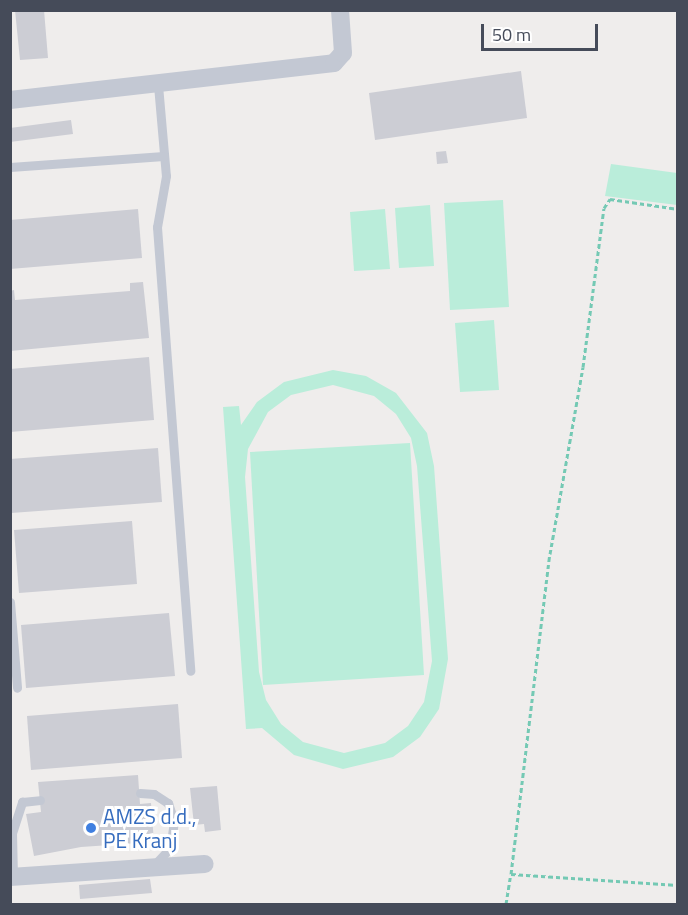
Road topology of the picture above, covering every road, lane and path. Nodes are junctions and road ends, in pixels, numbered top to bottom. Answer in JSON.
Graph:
{"nodes":[{"id":1,"x":340,"y":10,"type":"edge"},
{"id":2,"x":158,"y":85,"type":"junction"},
{"id":3,"x":10,"y":100,"type":"edge"},
{"id":4,"x":164,"y":156,"type":"junction"},
{"id":5,"x":10,"y":167,"type":"edge"},
{"id":6,"x":678,"y":209,"type":"edge"},
{"id":7,"x":10,"y":602,"type":"edge"},
{"id":8,"x":190,"y":671,"type":"dead end"},
{"id":9,"x":17,"y":688,"type":"dead end"},
{"id":10,"x":140,"y":793,"type":"dead end"},
{"id":11,"x":40,"y":800,"type":"dead end"},
{"id":12,"x":205,"y":864,"type":"dead end"},
{"id":13,"x":151,"y":868,"type":"junction"},
{"id":14,"x":511,"y":874,"type":"junction"},
{"id":15,"x":12,"y":877,"type":"edge"},
{"id":16,"x":678,"y":885,"type":"edge"},
{"id":17,"x":506,"y":904,"type":"edge"}],
"edges":[{"from":1,"to":2,"type":"street"},
{"from":2,"to":3,"type":"street"},
{"from":2,"to":4,"type":"lane"},
{"from":4,"to":5,"type":"lane"},
{"from":4,"to":8,"type":"lane"},
{"from":6,"to":14,"type":"path"},
{"from":7,"to":9,"type":"lane"},
{"from":10,"to":13,"type":"lane"},
{"from":11,"to":15,"type":"lane"},
{"from":12,"to":13,"type":"street"},
{"from":13,"to":15,"type":"street"},
{"from":14,"to":16,"type":"path"},
{"from":14,"to":17,"type":"path"}]}
